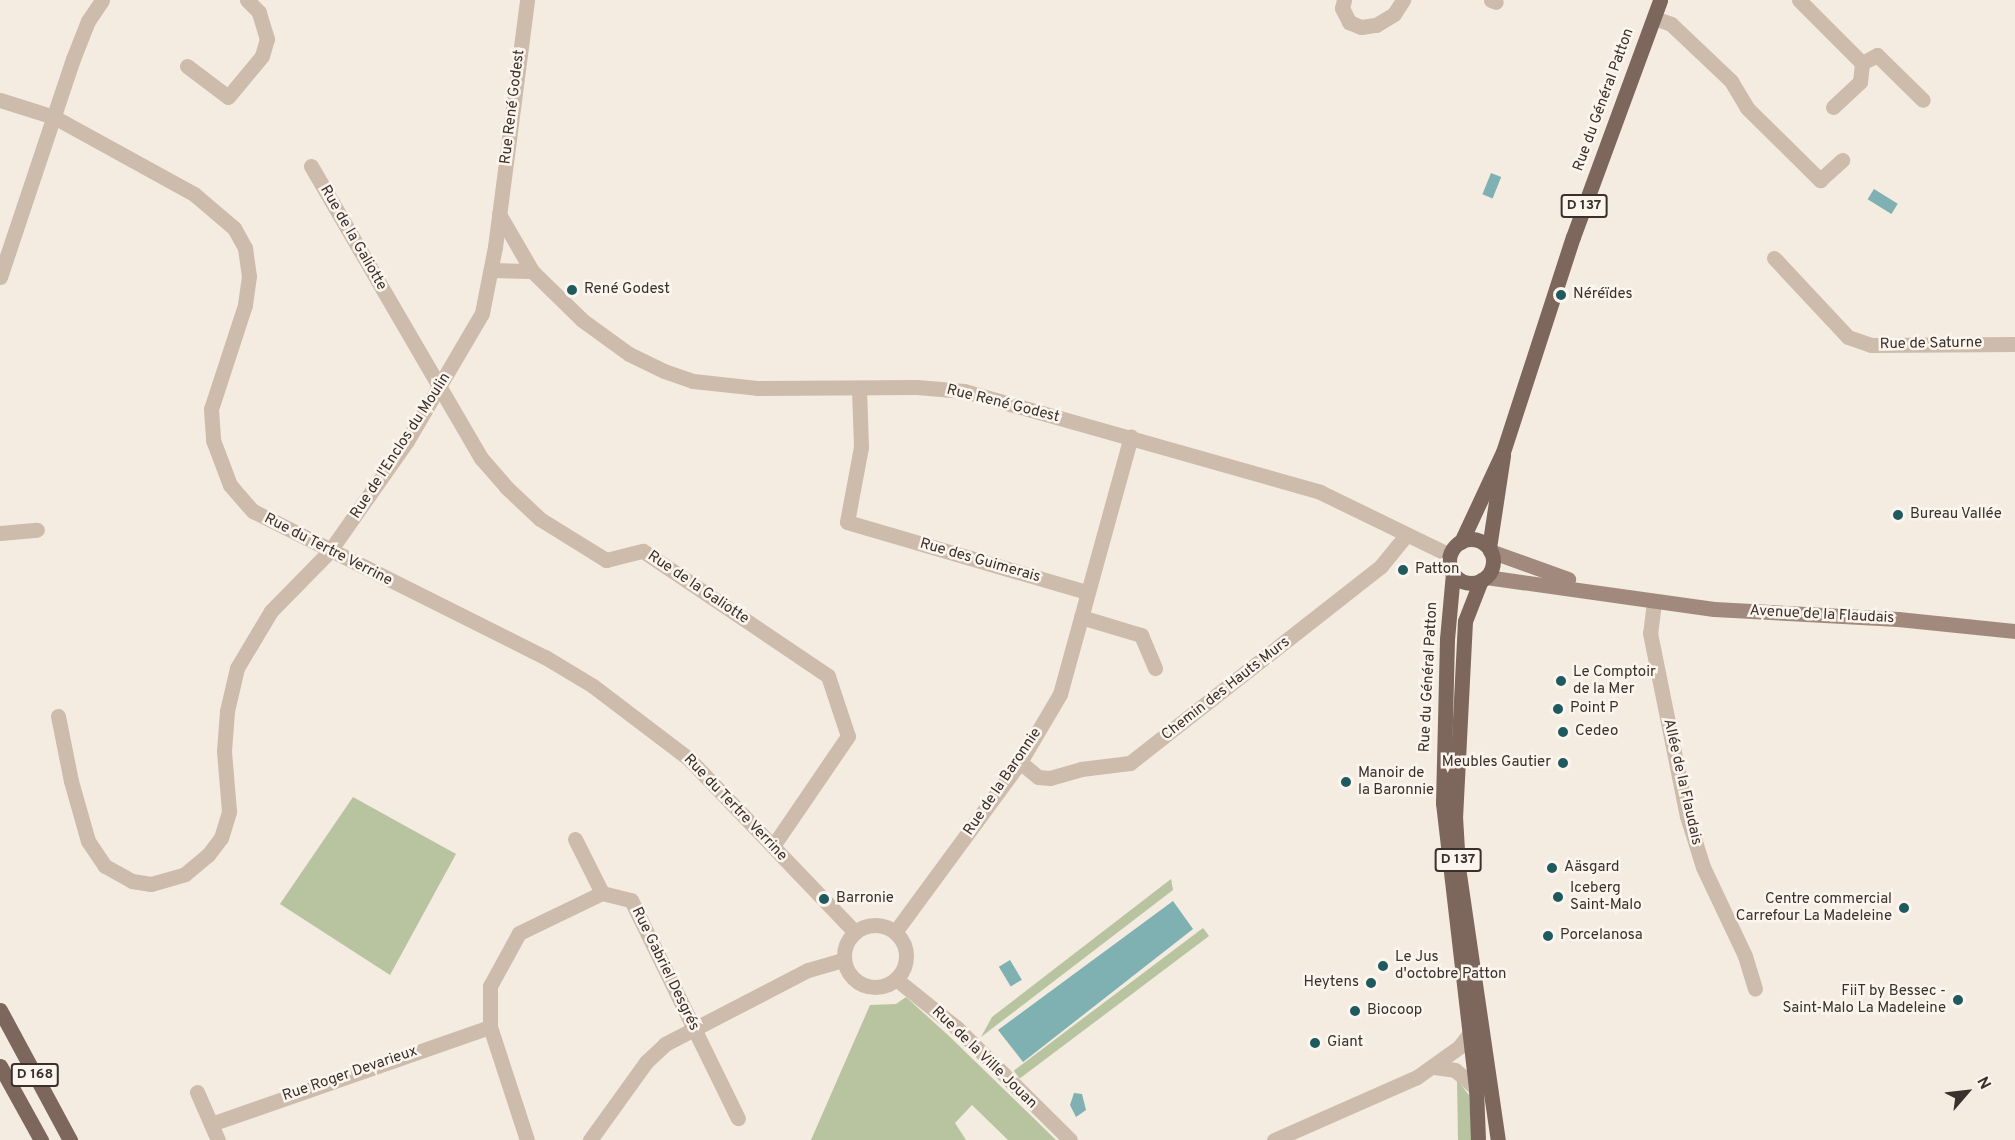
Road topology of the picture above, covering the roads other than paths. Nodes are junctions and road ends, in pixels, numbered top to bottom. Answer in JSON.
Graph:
{"nodes":[{"id":1,"x":102,"y":0,"type":"edge"},
{"id":2,"x":247,"y":0,"type":"edge"},
{"id":3,"x":527,"y":0,"type":"edge"},
{"id":4,"x":1344,"y":0,"type":"edge"},
{"id":5,"x":1402,"y":0,"type":"edge"},
{"id":6,"x":1660,"y":0,"type":"edge"},
{"id":7,"x":1799,"y":0,"type":"edge"},
{"id":8,"x":1654,"y":18,"type":"junction"},
{"id":9,"x":1862,"y":63,"type":"junction"},
{"id":10,"x":187,"y":66,"type":"dead end"},
{"id":11,"x":0,"y":99,"type":"edge"},
{"id":12,"x":1923,"y":100,"type":"dead end"},
{"id":13,"x":1833,"y":107,"type":"dead end"},
{"id":14,"x":54,"y":117,"type":"junction"},
{"id":15,"x":1842,"y":160,"type":"dead end"},
{"id":16,"x":311,"y":166,"type":"dead end"},
{"id":17,"x":499,"y":214,"type":"junction"},
{"id":18,"x":495,"y":248,"type":"junction"},
{"id":19,"x":522,"y":252,"type":"junction"},
{"id":20,"x":1774,"y":258,"type":"dead end"},
{"id":21,"x":492,"y":270,"type":"junction"},
{"id":22,"x":532,"y":270,"type":"junction"},
{"id":23,"x":0,"y":277,"type":"edge"},
{"id":24,"x":2015,"y":344,"type":"edge"},
{"id":25,"x":440,"y":389,"type":"junction"},
{"id":26,"x":859,"y":389,"type":"junction"},
{"id":27,"x":1131,"y":437,"type":"junction"},
{"id":28,"x":1503,"y":452,"type":"junction"},
{"id":29,"x":38,"y":530,"type":"dead end"},
{"id":30,"x":0,"y":533,"type":"edge"},
{"id":31,"x":1406,"y":535,"type":"junction"},
{"id":32,"x":1461,"y":542,"type":"junction"},
{"id":33,"x":1490,"y":549,"type":"junction"},
{"id":34,"x":329,"y":552,"type":"junction"},
{"id":35,"x":1450,"y":555,"type":"junction"},
{"id":36,"x":1454,"y":573,"type":"junction"},
{"id":37,"x":1484,"y":579,"type":"junction"},
{"id":38,"x":1087,"y":592,"type":"junction"},
{"id":39,"x":1629,"y":597,"type":"junction"},
{"id":40,"x":1654,"y":602,"type":"junction"},
{"id":41,"x":1081,"y":617,"type":"junction"},
{"id":42,"x":2015,"y":631,"type":"edge"},
{"id":43,"x":1155,"y":668,"type":"dead end"},
{"id":44,"x":58,"y":716,"type":"dead end"},
{"id":45,"x":1020,"y":762,"type":"junction"},
{"id":46,"x":575,"y":839,"type":"dead end"},
{"id":47,"x":773,"y":846,"type":"junction"},
{"id":48,"x":602,"y":893,"type":"junction"},
{"id":49,"x":855,"y":932,"type":"junction"},
{"id":50,"x":895,"y":932,"type":"junction"},
{"id":51,"x":843,"y":960,"type":"junction"},
{"id":52,"x":896,"y":979,"type":"junction"},
{"id":53,"x":1755,"y":989,"type":"dead end"},
{"id":54,"x":0,"y":1010,"type":"edge"},
{"id":55,"x":693,"y":1026,"type":"junction"},
{"id":56,"x":490,"y":1027,"type":"junction"},
{"id":57,"x":1470,"y":1033,"type":"junction"},
{"id":58,"x":0,"y":1066,"type":"edge"},
{"id":59,"x":1434,"y":1067,"type":"junction"},
{"id":60,"x":1476,"y":1088,"type":"junction"},
{"id":61,"x":197,"y":1092,"type":"dead end"},
{"id":62,"x":738,"y":1118,"type":"dead end"},
{"id":63,"x":211,"y":1124,"type":"junction"},
{"id":64,"x":41,"y":1140,"type":"edge"},
{"id":65,"x":70,"y":1140,"type":"edge"},
{"id":66,"x":218,"y":1140,"type":"edge"},
{"id":67,"x":527,"y":1140,"type":"edge"},
{"id":68,"x":590,"y":1140,"type":"edge"},
{"id":69,"x":1070,"y":1140,"type":"edge"},
{"id":70,"x":1274,"y":1140,"type":"edge"},
{"id":71,"x":1478,"y":1140,"type":"edge"},
{"id":72,"x":1498,"y":1140,"type":"edge"}],
"edges":[{"from":1,"to":14,"type":"street"},
{"from":2,"to":10,"type":"street"},
{"from":3,"to":17,"type":"street","name":"Rue René Godest"},
{"from":4,"to":5,"type":"street"},
{"from":6,"to":8,"type":"main road","name":"Rue du Général Patton","number":"D 137"},
{"from":7,"to":9,"type":"street"},
{"from":8,"to":15,"type":"street"},
{"from":8,"to":28,"type":"main road","name":"Rue du Général Patton","number":"D 137"},
{"from":9,"to":12,"type":"street"},
{"from":9,"to":13,"type":"street"},
{"from":11,"to":14,"type":"street","name":"Rue du Tertre Verrine"},
{"from":14,"to":23,"type":"street"},
{"from":14,"to":34,"type":"street","name":"Rue du Tertre Verrine"},
{"from":16,"to":25,"type":"street","name":"Rue de la Galiotte"},
{"from":17,"to":18,"type":"street","name":"Rue René Godest"},
{"from":17,"to":19,"type":"street","name":"Rue René Godest"},
{"from":18,"to":19,"type":"street"},
{"from":18,"to":21,"type":"street","name":"Rue René Godest"},
{"from":19,"to":22,"type":"street","name":"Rue René Godest"},
{"from":20,"to":24,"type":"street","name":"Rue de Saturne"},
{"from":21,"to":22,"type":"street"},
{"from":21,"to":25,"type":"street","name":"Rue de l'Enclos du Moulin"},
{"from":22,"to":26,"type":"street","name":"Rue René Godest"},
{"from":25,"to":34,"type":"street","name":"Rue de l'Enclos du Moulin"},
{"from":25,"to":47,"type":"street","name":"Rue de la Galiotte"},
{"from":26,"to":27,"type":"street","name":"Rue René Godest"},
{"from":26,"to":38,"type":"street","name":"Rue des Guimerais"},
{"from":27,"to":31,"type":"street","name":"Rue René Godest"},
{"from":27,"to":38,"type":"street"},
{"from":28,"to":32,"type":"main road","name":"Rue du Général Patton","number":"D 137"},
{"from":28,"to":33,"type":"main road","name":"Rue du Général Patton","number":"D 137"},
{"from":29,"to":30,"type":"street"},
{"from":31,"to":35,"type":"street","name":"Rue René Godest"},
{"from":31,"to":45,"type":"street","name":"Chemin des Hauts Murs"},
{"from":32,"to":33,"type":"main road"},
{"from":32,"to":35,"type":"main road"},
{"from":33,"to":37,"type":"main road"},
{"from":33,"to":39,"type":"street","name":"Avenue de la Flaudais"},
{"from":34,"to":44,"type":"street","name":"Rue de l'Enclos du Moulin"},
{"from":34,"to":47,"type":"street","name":"Rue du Tertre Verrine"},
{"from":35,"to":36,"type":"main road"},
{"from":36,"to":37,"type":"main road"},
{"from":36,"to":57,"type":"main road","name":"Rue du Général Patton","number":"D 137"},
{"from":37,"to":39,"type":"street","name":"Avenue de la Flaudais"},
{"from":37,"to":72,"type":"main road","number":"D 137"},
{"from":38,"to":41,"type":"street","name":"Rue de la Baronnie"},
{"from":39,"to":40,"type":"street","name":"Avenue de la Flaudais"},
{"from":40,"to":42,"type":"street","name":"Avenue de la Flaudais"},
{"from":40,"to":53,"type":"street","name":"Allée de la Flaudais"},
{"from":41,"to":43,"type":"street"},
{"from":41,"to":45,"type":"street","name":"Rue de la Baronnie"},
{"from":45,"to":50,"type":"street","name":"Rue de la Baronnie"},
{"from":46,"to":48,"type":"street"},
{"from":47,"to":49,"type":"street","name":"Rue du Tertre Verrine"},
{"from":48,"to":55,"type":"street","name":"Rue Gabriel Desgrés"},
{"from":48,"to":56,"type":"street"},
{"from":49,"to":50,"type":"street"},
{"from":49,"to":51,"type":"street"},
{"from":50,"to":52,"type":"street"},
{"from":51,"to":52,"type":"street"},
{"from":51,"to":55,"type":"street"},
{"from":52,"to":69,"type":"street","name":"Rue de la Ville Jouan"},
{"from":54,"to":65,"type":"main road","number":"D 168"},
{"from":55,"to":62,"type":"street","name":"Rue Gabriel Desgrés"},
{"from":55,"to":68,"type":"street"},
{"from":56,"to":63,"type":"street","name":"Rue Roger Devarieux"},
{"from":56,"to":67,"type":"street"},
{"from":57,"to":59,"type":"street"},
{"from":57,"to":60,"type":"main road","name":"Rue du Général Patton","number":"D 137"},
{"from":58,"to":64,"type":"main road","number":"D 168"},
{"from":59,"to":60,"type":"street"},
{"from":59,"to":70,"type":"street"},
{"from":60,"to":71,"type":"main road","name":"Rue du Général Patton","number":"D 137"},
{"from":61,"to":63,"type":"street"},
{"from":63,"to":66,"type":"street"}]}
